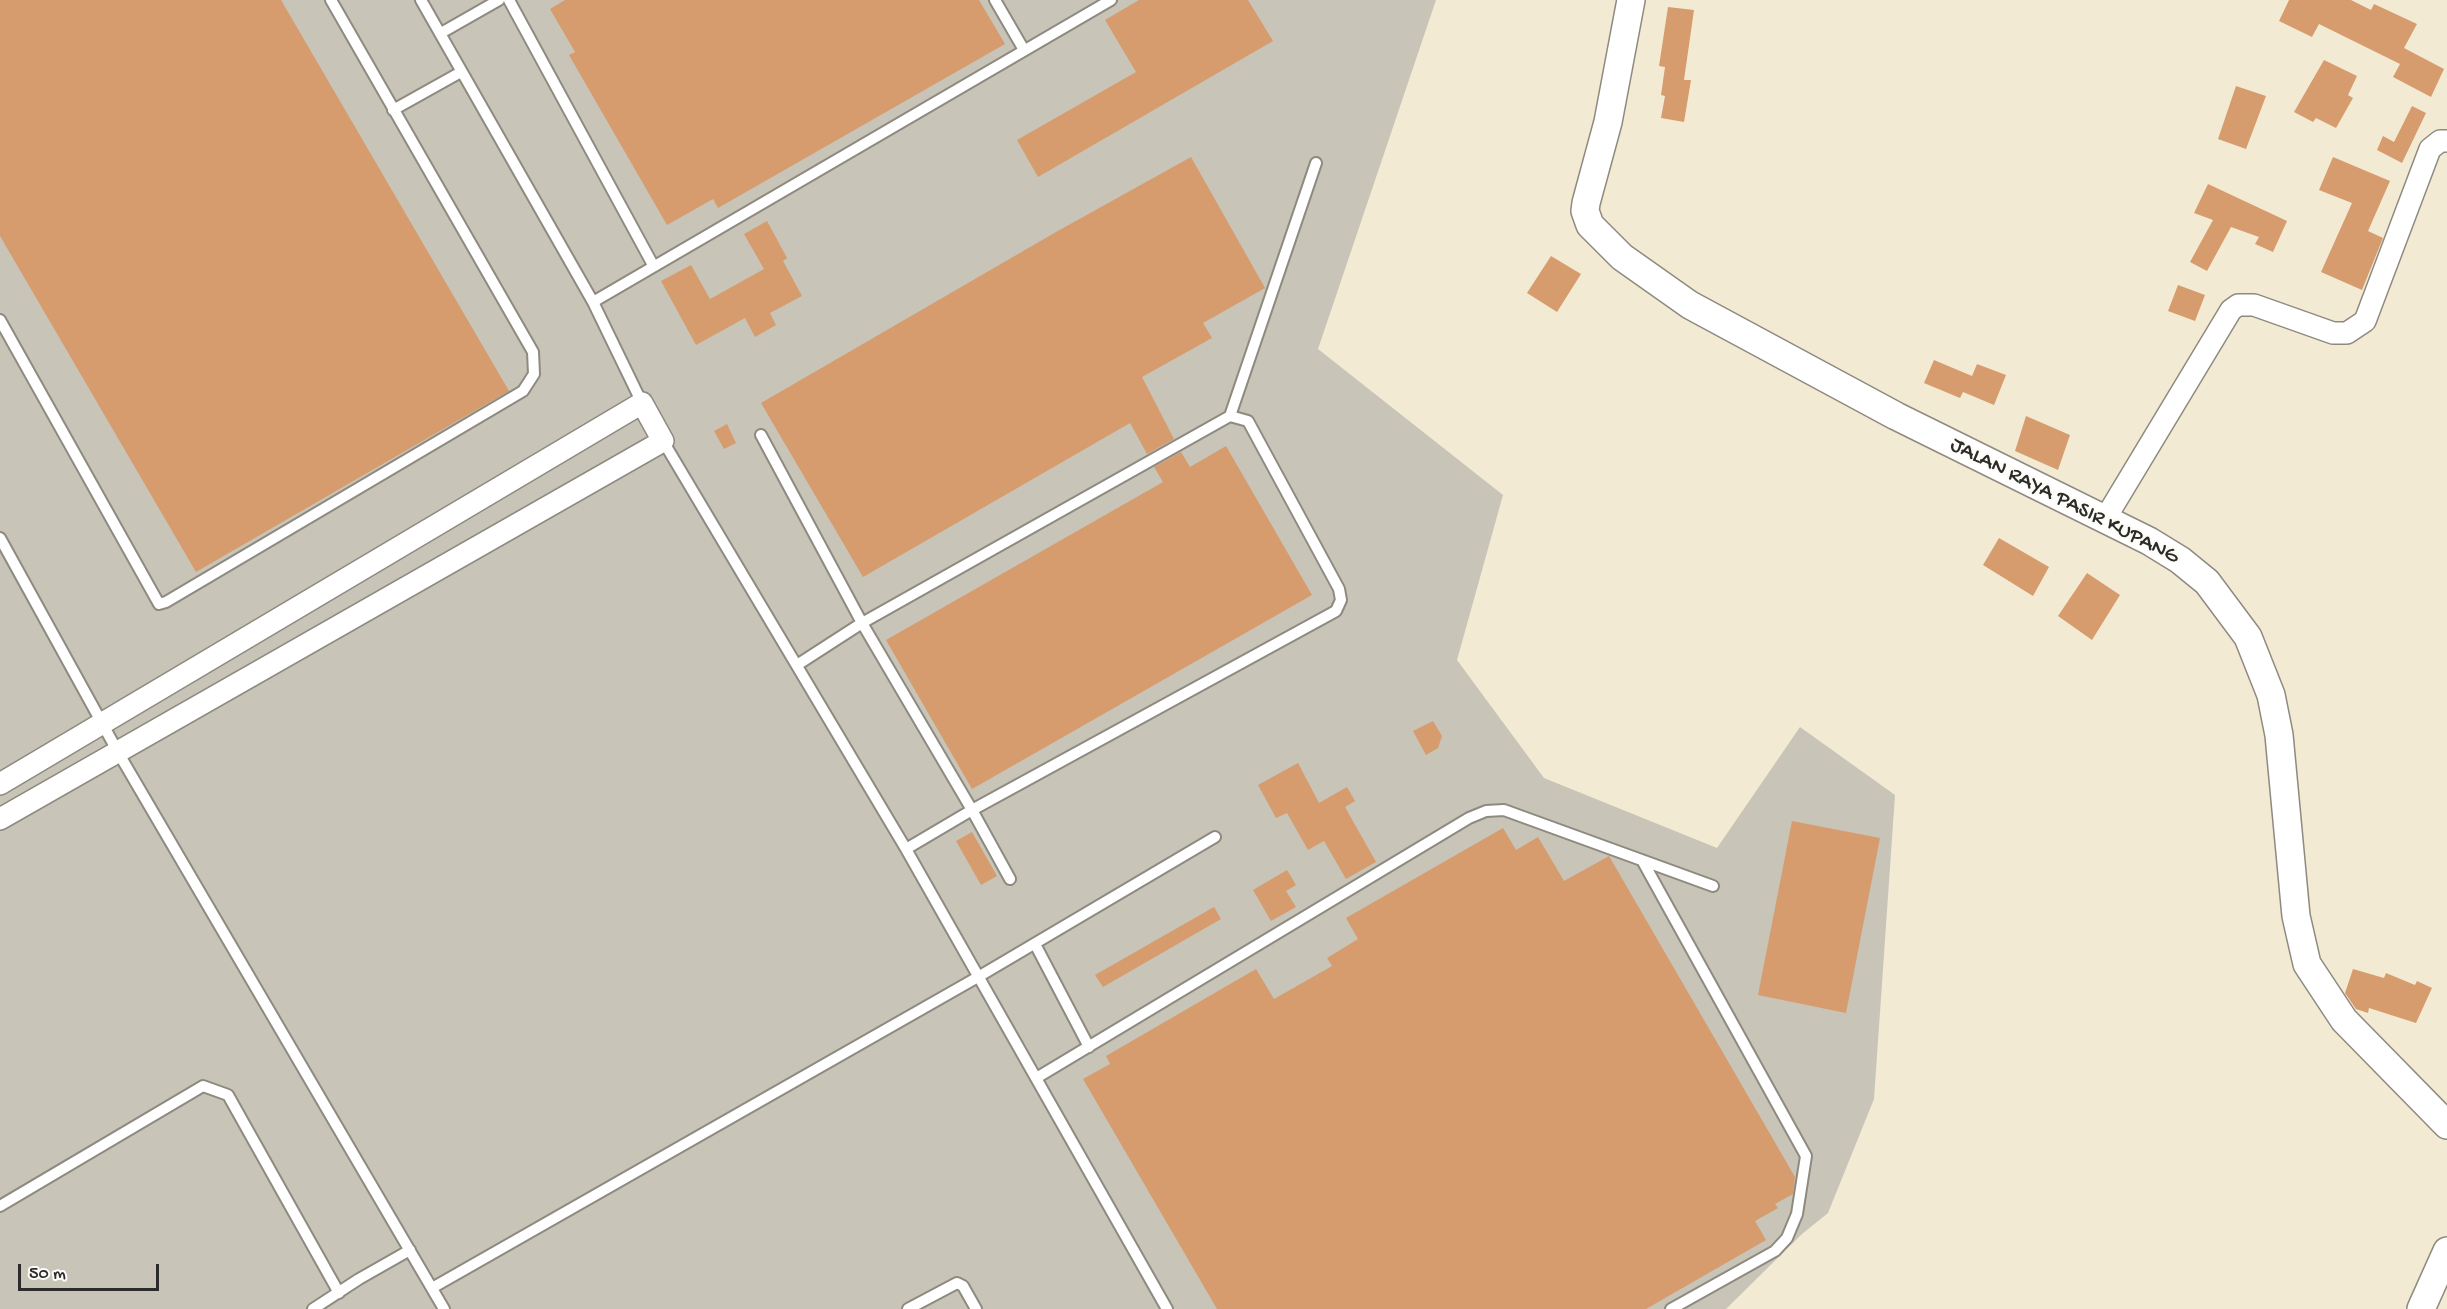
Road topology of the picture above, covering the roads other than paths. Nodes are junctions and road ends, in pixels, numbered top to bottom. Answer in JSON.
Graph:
{"nodes":[{"id":1,"x":331,"y":0,"type":"edge"},
{"id":2,"x":421,"y":0,"type":"edge"},
{"id":3,"x":499,"y":0,"type":"edge"},
{"id":4,"x":509,"y":0,"type":"edge"},
{"id":5,"x":995,"y":0,"type":"edge"},
{"id":6,"x":1111,"y":0,"type":"edge"},
{"id":7,"x":1631,"y":0,"type":"edge"},
{"id":8,"x":441,"y":33,"type":"junction"},
{"id":9,"x":1024,"y":50,"type":"junction"},
{"id":10,"x":461,"y":72,"type":"junction"},
{"id":11,"x":393,"y":110,"type":"junction"},
{"id":12,"x":2447,"y":141,"type":"edge"},
{"id":13,"x":1316,"y":164,"type":"dead end"},
{"id":14,"x":653,"y":265,"type":"junction"},
{"id":15,"x":593,"y":302,"type":"junction"},
{"id":16,"x":2,"y":327,"type":"edge"},
{"id":17,"x":642,"y":403,"type":"junction"},
{"id":18,"x":1230,"y":416,"type":"junction"},
{"id":19,"x":761,"y":435,"type":"dead end"},
{"id":20,"x":663,"y":441,"type":"junction"},
{"id":21,"x":2105,"y":519,"type":"junction"},
{"id":22,"x":0,"y":538,"type":"edge"},
{"id":23,"x":862,"y":623,"type":"junction"},
{"id":24,"x":797,"y":665,"type":"junction"},
{"id":25,"x":102,"y":724,"type":"junction"},
{"id":26,"x":118,"y":754,"type":"junction"},
{"id":27,"x":0,"y":784,"type":"edge"},
{"id":28,"x":972,"y":810,"type":"junction"},
{"id":29,"x":0,"y":819,"type":"edge"},
{"id":30,"x":1215,"y":837,"type":"dead end"},
{"id":31,"x":906,"y":849,"type":"junction"},
{"id":32,"x":1642,"y":860,"type":"junction"},
{"id":33,"x":1010,"y":879,"type":"dead end"},
{"id":34,"x":1713,"y":886,"type":"dead end"},
{"id":35,"x":1035,"y":944,"type":"junction"},
{"id":36,"x":978,"y":977,"type":"junction"},
{"id":37,"x":1089,"y":1047,"type":"junction"},
{"id":38,"x":1038,"y":1077,"type":"junction"},
{"id":39,"x":2447,"y":1125,"type":"edge"},
{"id":40,"x":0,"y":1206,"type":"edge"},
{"id":41,"x":410,"y":1251,"type":"junction"},
{"id":42,"x":2447,"y":1251,"type":"edge"},
{"id":43,"x":432,"y":1288,"type":"junction"},
{"id":44,"x":339,"y":1293,"type":"junction"},
{"id":45,"x":313,"y":1309,"type":"edge"},
{"id":46,"x":444,"y":1309,"type":"edge"},
{"id":47,"x":908,"y":1309,"type":"edge"},
{"id":48,"x":976,"y":1309,"type":"edge"},
{"id":49,"x":1167,"y":1309,"type":"edge"},
{"id":50,"x":1671,"y":1309,"type":"edge"},
{"id":51,"x":2421,"y":1309,"type":"edge"}],
"edges":[{"from":1,"to":11,"type":"lane"},
{"from":2,"to":8,"type":"lane"},
{"from":3,"to":8,"type":"lane"},
{"from":4,"to":14,"type":"lane"},
{"from":5,"to":9,"type":"lane"},
{"from":6,"to":9,"type":"lane"},
{"from":7,"to":21,"type":"street","name":"JALAN RAYA PASIR KUPANG"},
{"from":8,"to":10,"type":"lane"},
{"from":9,"to":14,"type":"lane"},
{"from":10,"to":11,"type":"lane"},
{"from":10,"to":15,"type":"lane"},
{"from":11,"to":16,"type":"lane"},
{"from":12,"to":21,"type":"street"},
{"from":13,"to":18,"type":"lane"},
{"from":14,"to":15,"type":"lane"},
{"from":15,"to":17,"type":"lane"},
{"from":17,"to":20,"type":"street"},
{"from":17,"to":25,"type":"street"},
{"from":18,"to":23,"type":"lane"},
{"from":18,"to":28,"type":"lane"},
{"from":19,"to":23,"type":"lane"},
{"from":20,"to":24,"type":"lane"},
{"from":20,"to":26,"type":"street"},
{"from":21,"to":39,"type":"street","name":"JALAN RAYA PASIR KUPANG"},
{"from":22,"to":25,"type":"lane"},
{"from":23,"to":24,"type":"lane"},
{"from":23,"to":28,"type":"lane"},
{"from":24,"to":31,"type":"lane"},
{"from":25,"to":26,"type":"lane"},
{"from":25,"to":27,"type":"street"},
{"from":26,"to":29,"type":"street"},
{"from":26,"to":41,"type":"lane"},
{"from":28,"to":31,"type":"lane"},
{"from":28,"to":33,"type":"lane"},
{"from":30,"to":35,"type":"lane"},
{"from":31,"to":36,"type":"lane"},
{"from":32,"to":34,"type":"lane"},
{"from":32,"to":37,"type":"lane"},
{"from":32,"to":50,"type":"lane"},
{"from":35,"to":36,"type":"lane"},
{"from":35,"to":37,"type":"lane"},
{"from":36,"to":38,"type":"lane"},
{"from":36,"to":43,"type":"lane"},
{"from":37,"to":38,"type":"lane"},
{"from":38,"to":49,"type":"lane"},
{"from":40,"to":44,"type":"lane"},
{"from":41,"to":43,"type":"lane"},
{"from":41,"to":44,"type":"lane"},
{"from":42,"to":51,"type":"street"},
{"from":43,"to":46,"type":"lane"},
{"from":44,"to":45,"type":"lane"},
{"from":47,"to":48,"type":"lane"}]}
